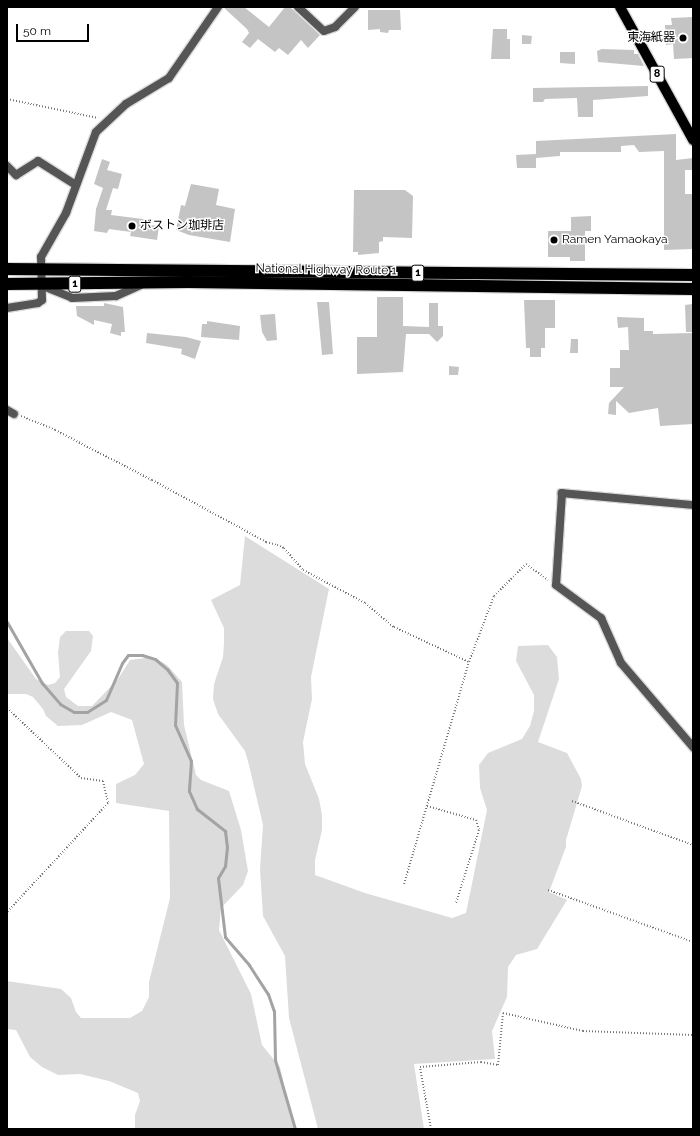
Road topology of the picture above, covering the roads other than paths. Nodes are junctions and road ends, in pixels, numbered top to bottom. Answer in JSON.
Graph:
{"nodes":[{"id":1,"x":218,"y":7,"type":"edge"},
{"id":2,"x":298,"y":7,"type":"edge"},
{"id":3,"x":355,"y":7,"type":"edge"},
{"id":4,"x":620,"y":7,"type":"edge"},
{"id":5,"x":693,"y":140,"type":"edge"},
{"id":6,"x":7,"y":166,"type":"edge"},
{"id":7,"x":76,"y":185,"type":"junction"},
{"id":8,"x":7,"y":269,"type":"edge"},
{"id":9,"x":40,"y":269,"type":"junction"},
{"id":10,"x":367,"y":272,"type":"junction"},
{"id":11,"x":414,"y":273,"type":"junction"},
{"id":12,"x":601,"y":274,"type":"junction"},
{"id":13,"x":693,"y":275,"type":"edge"},
{"id":14,"x":7,"y":284,"type":"edge"},
{"id":15,"x":144,"y":284,"type":"junction"},
{"id":16,"x":40,"y":285,"type":"junction"},
{"id":17,"x":367,"y":285,"type":"junction"},
{"id":18,"x":415,"y":286,"type":"junction"},
{"id":19,"x":602,"y":288,"type":"junction"},
{"id":20,"x":693,"y":289,"type":"edge"},
{"id":21,"x":7,"y":308,"type":"edge"},
{"id":22,"x":693,"y":505,"type":"edge"},
{"id":23,"x":693,"y":747,"type":"edge"}],
"edges":[{"from":1,"to":7,"type":"street"},
{"from":2,"to":3,"type":"street"},
{"from":4,"to":5,"type":"main road","number":"8"},
{"from":6,"to":7,"type":"street"},
{"from":7,"to":9,"type":"street"},
{"from":8,"to":9,"type":"highway","name":"National Highway Route 1","number":"1"},
{"from":9,"to":10,"type":"highway","name":"National Highway Route 1","number":"1"},
{"from":9,"to":16,"type":"street"},
{"from":10,"to":11,"type":"highway","name":"National Highway Route 1","number":"1"},
{"from":10,"to":17,"type":"highway"},
{"from":11,"to":12,"type":"highway","name":"National Highway Route 1","number":"1"},
{"from":11,"to":18,"type":"highway"},
{"from":12,"to":13,"type":"highway","name":"National Highway Route 1","number":"1"},
{"from":12,"to":19,"type":"highway"},
{"from":14,"to":16,"type":"highway","name":"National Highway Route 1","number":"1"},
{"from":15,"to":16,"type":"highway","name":"National Highway Route 1","number":"1"},
{"from":15,"to":16,"type":"street"},
{"from":15,"to":17,"type":"highway","name":"National Highway Route 1","number":"1"},
{"from":16,"to":21,"type":"street"},
{"from":17,"to":18,"type":"highway","name":"National Highway Route 1","number":"1"},
{"from":18,"to":19,"type":"highway","name":"National Highway Route 1","number":"1"},
{"from":19,"to":20,"type":"highway","name":"National Highway Route 1","number":"1"},
{"from":22,"to":23,"type":"street"}]}
